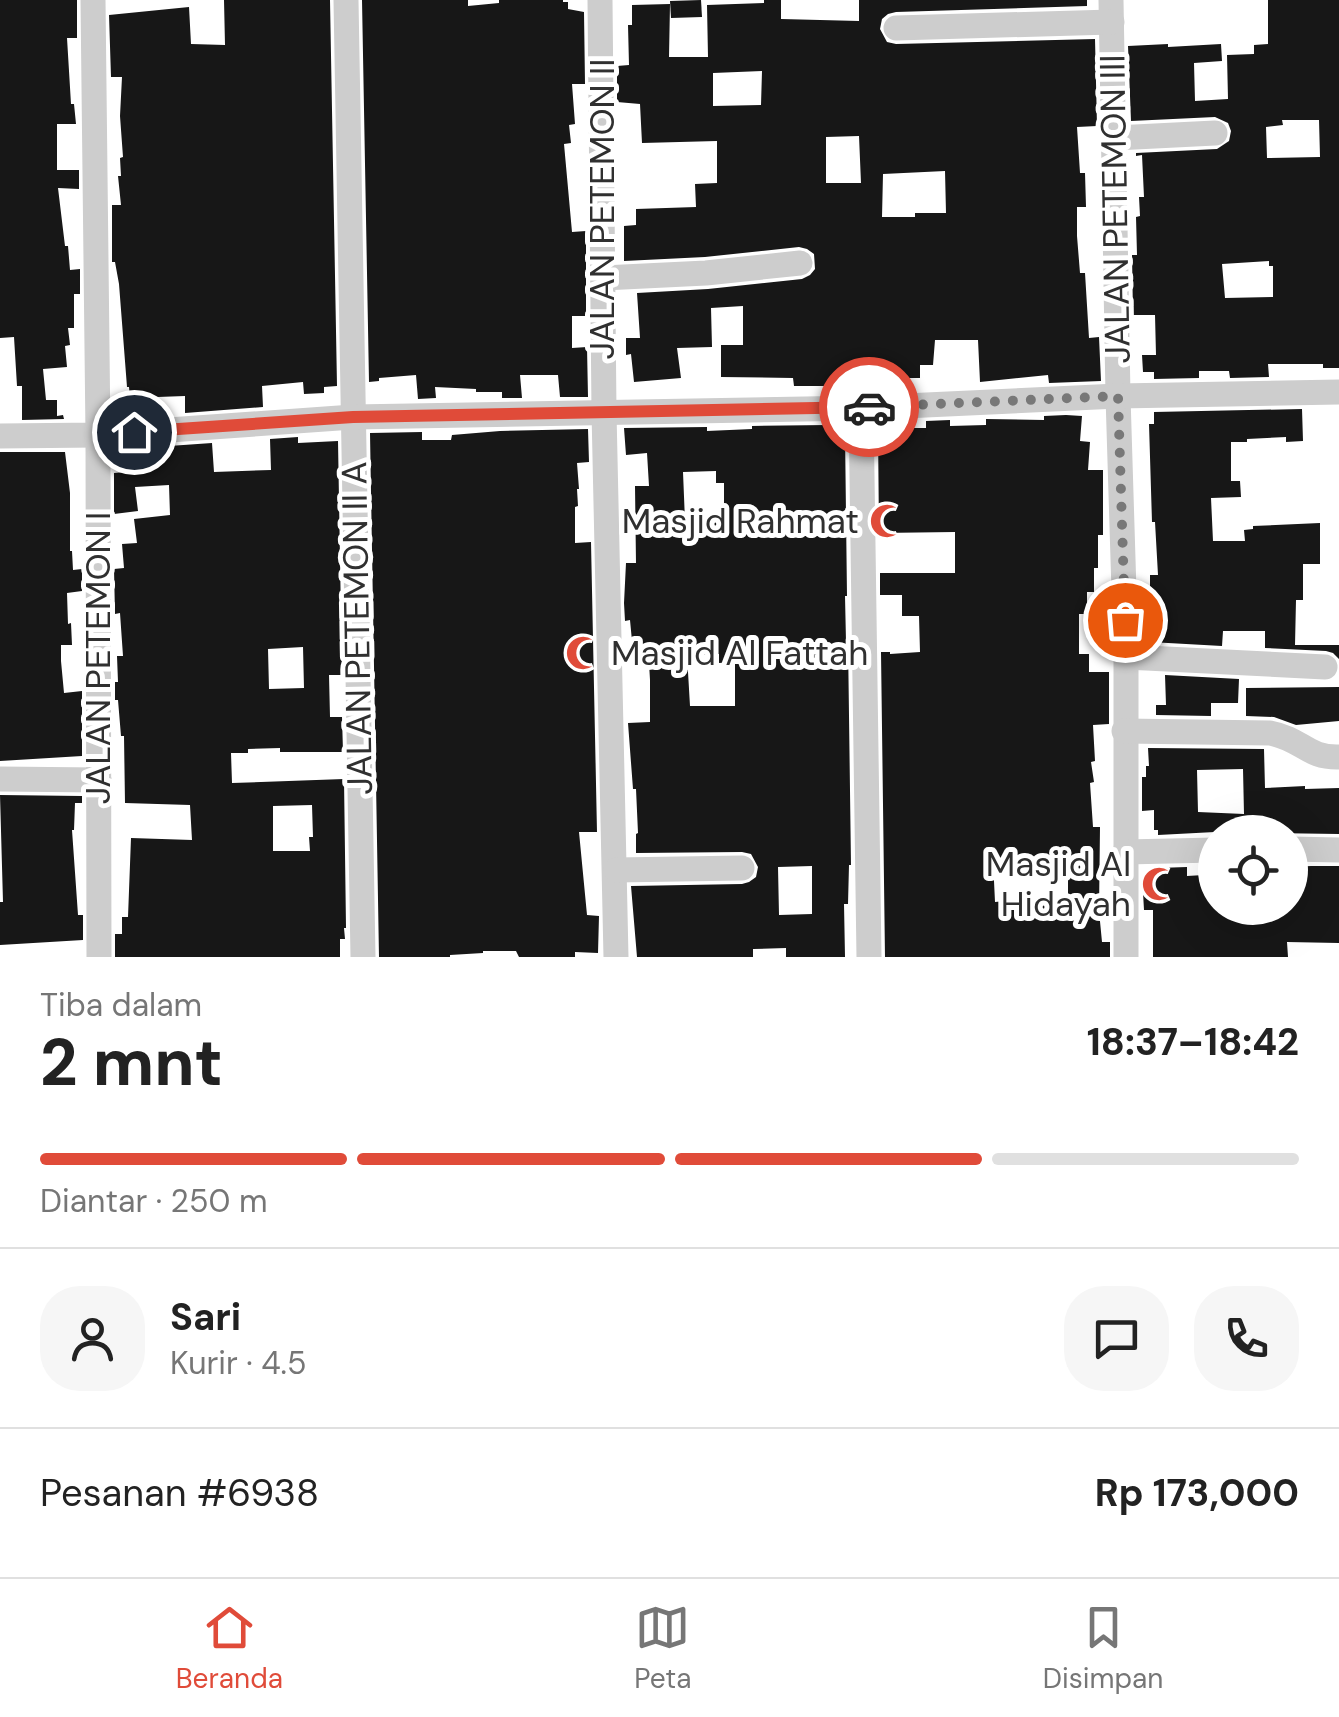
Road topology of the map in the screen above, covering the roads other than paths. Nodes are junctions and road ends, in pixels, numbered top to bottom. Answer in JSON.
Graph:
{"nodes":[{"id":1,"x":93,"y":0,"type":"edge"},
{"id":2,"x":346,"y":0,"type":"edge"},
{"id":3,"x":600,"y":0,"type":"edge"},
{"id":4,"x":1112,"y":11,"type":"edge"},
{"id":5,"x":896,"y":28,"type":"dead end"},
{"id":6,"x":1214,"y":133,"type":"dead end"},
{"id":7,"x":1114,"y":138,"type":"junction"},
{"id":8,"x":800,"y":263,"type":"dead end"},
{"id":9,"x":603,"y":278,"type":"junction"},
{"id":10,"x":1339,"y":392,"type":"edge"},
{"id":11,"x":1118,"y":396,"type":"junction"},
{"id":12,"x":861,"y":408,"type":"junction"},
{"id":13,"x":604,"y":412,"type":"junction"},
{"id":14,"x":353,"y":417,"type":"junction"},
{"id":15,"x":98,"y":434,"type":"junction"},
{"id":16,"x":0,"y":436,"type":"edge"},
{"id":17,"x":1126,"y":657,"type":"junction"},
{"id":18,"x":1326,"y":667,"type":"dead end"},
{"id":19,"x":1124,"y":732,"type":"junction"},
{"id":20,"x":1339,"y":757,"type":"edge"},
{"id":21,"x":0,"y":779,"type":"edge"},
{"id":22,"x":99,"y":780,"type":"junction"},
{"id":23,"x":1198,"y":850,"type":"edge"},
{"id":24,"x":1308,"y":850,"type":"edge"},
{"id":25,"x":1339,"y":850,"type":"edge"},
{"id":26,"x":1125,"y":852,"type":"junction"},
{"id":27,"x":742,"y":868,"type":"dead end"},
{"id":28,"x":616,"y":870,"type":"junction"},
{"id":29,"x":99,"y":957,"type":"edge"},
{"id":30,"x":363,"y":957,"type":"edge"},
{"id":31,"x":616,"y":957,"type":"edge"},
{"id":32,"x":869,"y":957,"type":"edge"},
{"id":33,"x":1126,"y":957,"type":"edge"}],
"edges":[{"from":1,"to":15,"type":"street","name":"JALAN PETEMON I"},
{"from":2,"to":14,"type":"street","name":"JALAN PETEMON II A"},
{"from":3,"to":9,"type":"street","name":"JALAN PETEMON II"},
{"from":4,"to":5,"type":"street"},
{"from":4,"to":7,"type":"street","name":"JALAN PETEMON III"},
{"from":6,"to":7,"type":"street"},
{"from":7,"to":11,"type":"street","name":"JALAN PETEMON III"},
{"from":8,"to":9,"type":"street"},
{"from":9,"to":13,"type":"street","name":"JALAN PETEMON II"},
{"from":10,"to":11,"type":"street"},
{"from":11,"to":12,"type":"street"},
{"from":11,"to":17,"type":"street","name":"JALAN PETEMON III"},
{"from":12,"to":13,"type":"street"},
{"from":12,"to":32,"type":"street"},
{"from":13,"to":14,"type":"street"},
{"from":13,"to":28,"type":"street","name":"JALAN PETEMON II"},
{"from":14,"to":15,"type":"street"},
{"from":14,"to":30,"type":"street","name":"JALAN PETEMON II A"},
{"from":15,"to":16,"type":"street"},
{"from":15,"to":22,"type":"street","name":"JALAN PETEMON I"},
{"from":17,"to":18,"type":"street"},
{"from":17,"to":19,"type":"street","name":"JALAN PETEMON III"},
{"from":19,"to":20,"type":"street"},
{"from":19,"to":26,"type":"street","name":"JALAN PETEMON III"},
{"from":21,"to":22,"type":"street"},
{"from":22,"to":29,"type":"street","name":"JALAN PETEMON I"},
{"from":23,"to":26,"type":"street"},
{"from":24,"to":25,"type":"street"},
{"from":26,"to":33,"type":"street","name":"JALAN PETEMON III"},
{"from":27,"to":28,"type":"street"},
{"from":28,"to":31,"type":"street","name":"JALAN PETEMON II"}]}
